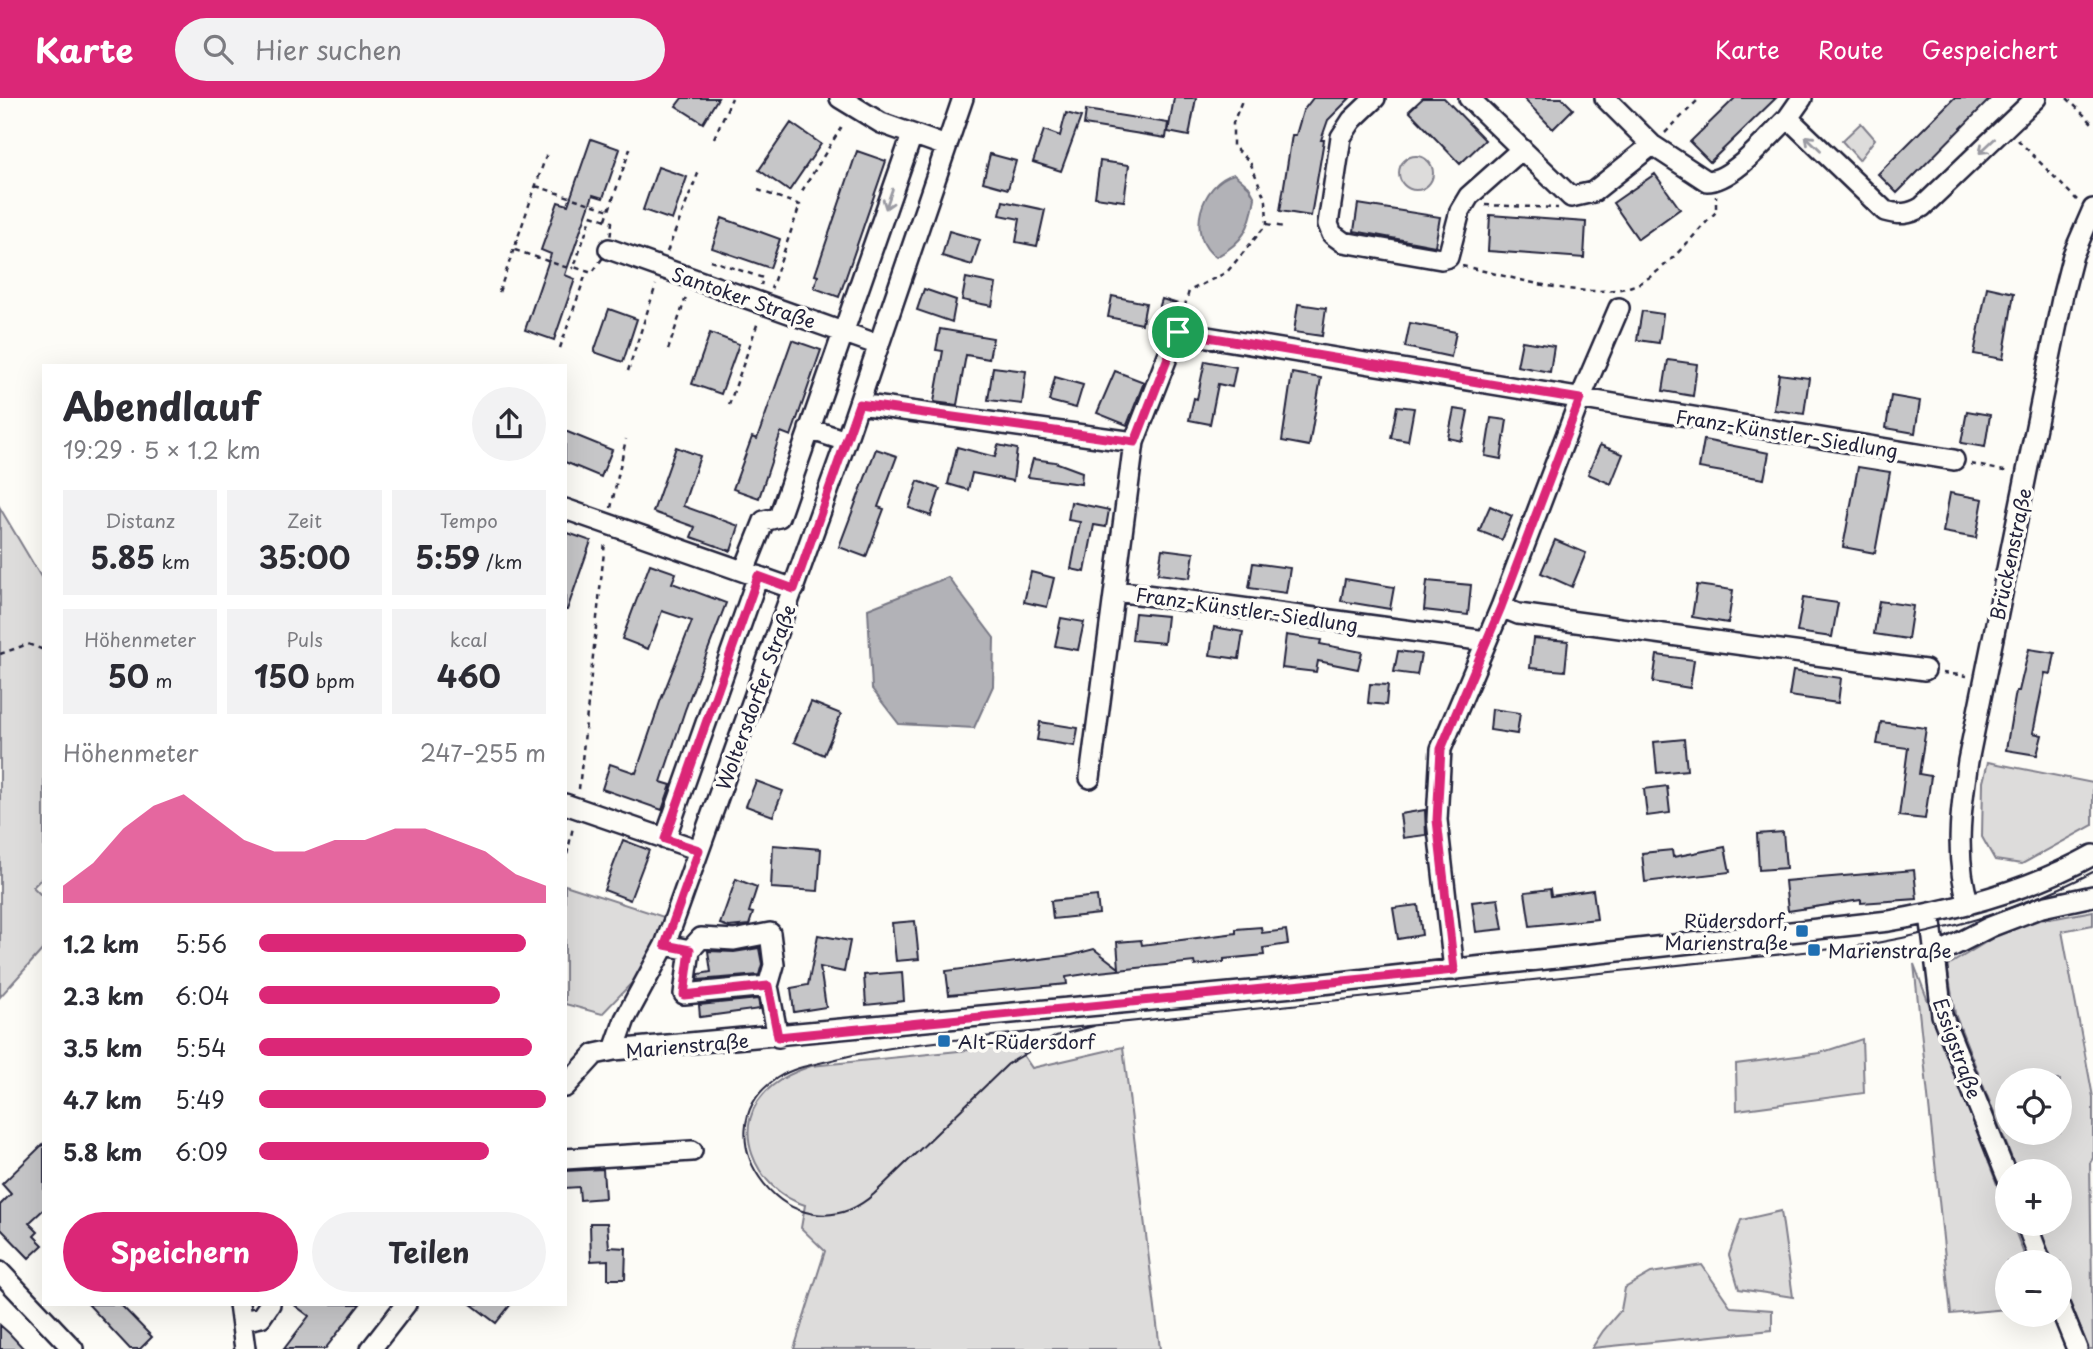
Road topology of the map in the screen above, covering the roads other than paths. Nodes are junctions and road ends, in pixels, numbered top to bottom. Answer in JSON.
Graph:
{"nodes":[{"id":1,"x":963,"y":98,"type":"edge"},
{"id":2,"x":1375,"y":98,"type":"edge"},
{"id":3,"x":1469,"y":98,"type":"edge"},
{"id":4,"x":1605,"y":98,"type":"edge"},
{"id":5,"x":1802,"y":98,"type":"edge"},
{"id":6,"x":2036,"y":98,"type":"edge"},
{"id":7,"x":847,"y":102,"type":"edge"},
{"id":8,"x":1788,"y":118,"type":"junction"},
{"id":9,"x":912,"y":135,"type":"junction"},
{"id":10,"x":1652,"y":145,"type":"junction"},
{"id":11,"x":946,"y":146,"type":"junction"},
{"id":12,"x":1522,"y":149,"type":"junction"},
{"id":13,"x":2086,"y":206,"type":"edge"},
{"id":14,"x":609,"y":249,"type":"dead end"},
{"id":15,"x":1619,"y":308,"type":"dead end"},
{"id":16,"x":842,"y":331,"type":"junction"},
{"id":17,"x":879,"y":345,"type":"junction"},
{"id":18,"x":1580,"y":399,"type":"junction"},
{"id":19,"x":859,"y":404,"type":"junction"},
{"id":20,"x":809,"y":429,"type":"junction"},
{"id":21,"x":846,"y":442,"type":"junction"},
{"id":22,"x":1135,"y":442,"type":"junction"},
{"id":23,"x":1954,"y":460,"type":"road end"},
{"id":24,"x":567,"y":510,"type":"edge"},
{"id":25,"x":751,"y":573,"type":"junction"},
{"id":26,"x":794,"y":589,"type":"junction"},
{"id":27,"x":1116,"y":591,"type":"junction"},
{"id":28,"x":1501,"y":607,"type":"junction"},
{"id":29,"x":1486,"y":640,"type":"junction"},
{"id":30,"x":1932,"y":671,"type":"road end"},
{"id":31,"x":1090,"y":778,"type":"dead end"},
{"id":32,"x":571,"y":806,"type":"edge"},
{"id":33,"x":665,"y":839,"type":"junction"},
{"id":34,"x":699,"y":850,"type":"junction"},
{"id":35,"x":2093,"y":855,"type":"edge"},
{"id":36,"x":2093,"y":896,"type":"edge"},
{"id":37,"x":1969,"y":904,"type":"junction"},
{"id":38,"x":1930,"y":914,"type":"junction"},
{"id":39,"x":665,"y":945,"type":"junction"},
{"id":40,"x":690,"y":950,"type":"junction"},
{"id":41,"x":1935,"y":955,"type":"junction"},
{"id":42,"x":1454,"y":970,"type":"junction"},
{"id":43,"x":768,"y":986,"type":"junction"},
{"id":44,"x":778,"y":1037,"type":"junction"},
{"id":45,"x":614,"y":1051,"type":"junction"},
{"id":46,"x":567,"y":1085,"type":"edge"},
{"id":47,"x":692,"y":1151,"type":"dead end"},
{"id":48,"x":567,"y":1159,"type":"edge"},
{"id":49,"x":2000,"y":1159,"type":"edge"},
{"id":50,"x":0,"y":1272,"type":"edge"},
{"id":51,"x":269,"y":1306,"type":"edge"},
{"id":52,"x":404,"y":1306,"type":"edge"},
{"id":53,"x":240,"y":1312,"type":"edge"},
{"id":54,"x":2068,"y":1327,"type":"edge"},
{"id":55,"x":73,"y":1349,"type":"edge"},
{"id":56,"x":245,"y":1349,"type":"edge"},
{"id":57,"x":372,"y":1349,"type":"edge"},
{"id":58,"x":2077,"y":1349,"type":"edge"}],
"edges":[{"from":1,"to":11,"type":"street","name":"Woltersdorfer Straße"},
{"from":2,"to":12,"type":"street"},
{"from":3,"to":12,"type":"street"},
{"from":4,"to":10,"type":"street"},
{"from":5,"to":8,"type":"street"},
{"from":6,"to":8,"type":"street","one_way":true},
{"from":7,"to":9,"type":"street"},
{"from":8,"to":10,"type":"street"},
{"from":9,"to":11,"type":"street"},
{"from":9,"to":16,"type":"street","one_way":true},
{"from":10,"to":12,"type":"street"},
{"from":11,"to":17,"type":"street","name":"Woltersdorfer Straße"},
{"from":13,"to":37,"type":"street","name":"Brückenstraße"},
{"from":14,"to":16,"type":"street","name":"Santoker Straße"},
{"from":15,"to":18,"type":"street"},
{"from":16,"to":17,"type":"street","name":"Santoker Straße"},
{"from":16,"to":20,"type":"street"},
{"from":17,"to":19,"type":"street","name":"Woltersdorfer Straße"},
{"from":18,"to":22,"type":"street","name":"Franz-Künstler-Siedlung"},
{"from":18,"to":23,"type":"street","name":"Franz-Künstler-Siedlung"},
{"from":18,"to":28,"type":"street"},
{"from":19,"to":21,"type":"street","name":"Woltersdorfer Straße"},
{"from":19,"to":22,"type":"street"},
{"from":20,"to":21,"type":"street"},
{"from":20,"to":25,"type":"street"},
{"from":21,"to":26,"type":"street","name":"Woltersdorfer Straße"},
{"from":22,"to":27,"type":"street","name":"Franz-Künstler-Siedlung"},
{"from":24,"to":25,"type":"street"},
{"from":25,"to":26,"type":"street"},
{"from":25,"to":33,"type":"street"},
{"from":26,"to":34,"type":"street","name":"Woltersdorfer Straße"},
{"from":27,"to":29,"type":"street","name":"Franz-Künstler-Siedlung"},
{"from":27,"to":31,"type":"street"},
{"from":28,"to":29,"type":"street"},
{"from":28,"to":30,"type":"street"},
{"from":29,"to":42,"type":"street"},
{"from":32,"to":33,"type":"street"},
{"from":33,"to":34,"type":"street"},
{"from":34,"to":39,"type":"street","name":"Woltersdorfer Straße"},
{"from":35,"to":37,"type":"street","name":"Marienstraße"},
{"from":36,"to":41,"type":"street"},
{"from":37,"to":38,"type":"street","name":"Marienstraße"},
{"from":38,"to":41,"type":"street","name":"Essigstraße"},
{"from":38,"to":42,"type":"street","name":"Marienstraße"},
{"from":39,"to":40,"type":"street"},
{"from":39,"to":45,"type":"street","name":"Woltersdorfer Straße"},
{"from":40,"to":43,"type":"street"},
{"from":40,"to":43,"type":"street"},
{"from":41,"to":49,"type":"street","name":"Essigstraße"},
{"from":42,"to":44,"type":"street","name":"Marienstraße"},
{"from":43,"to":44,"type":"street"},
{"from":44,"to":45,"type":"street","name":"Marienstraße"},
{"from":45,"to":46,"type":"street"},
{"from":47,"to":48,"type":"street"},
{"from":50,"to":55,"type":"street"},
{"from":51,"to":53,"type":"street"},
{"from":52,"to":57,"type":"street"},
{"from":53,"to":56,"type":"street"},
{"from":54,"to":58,"type":"street"}]}
